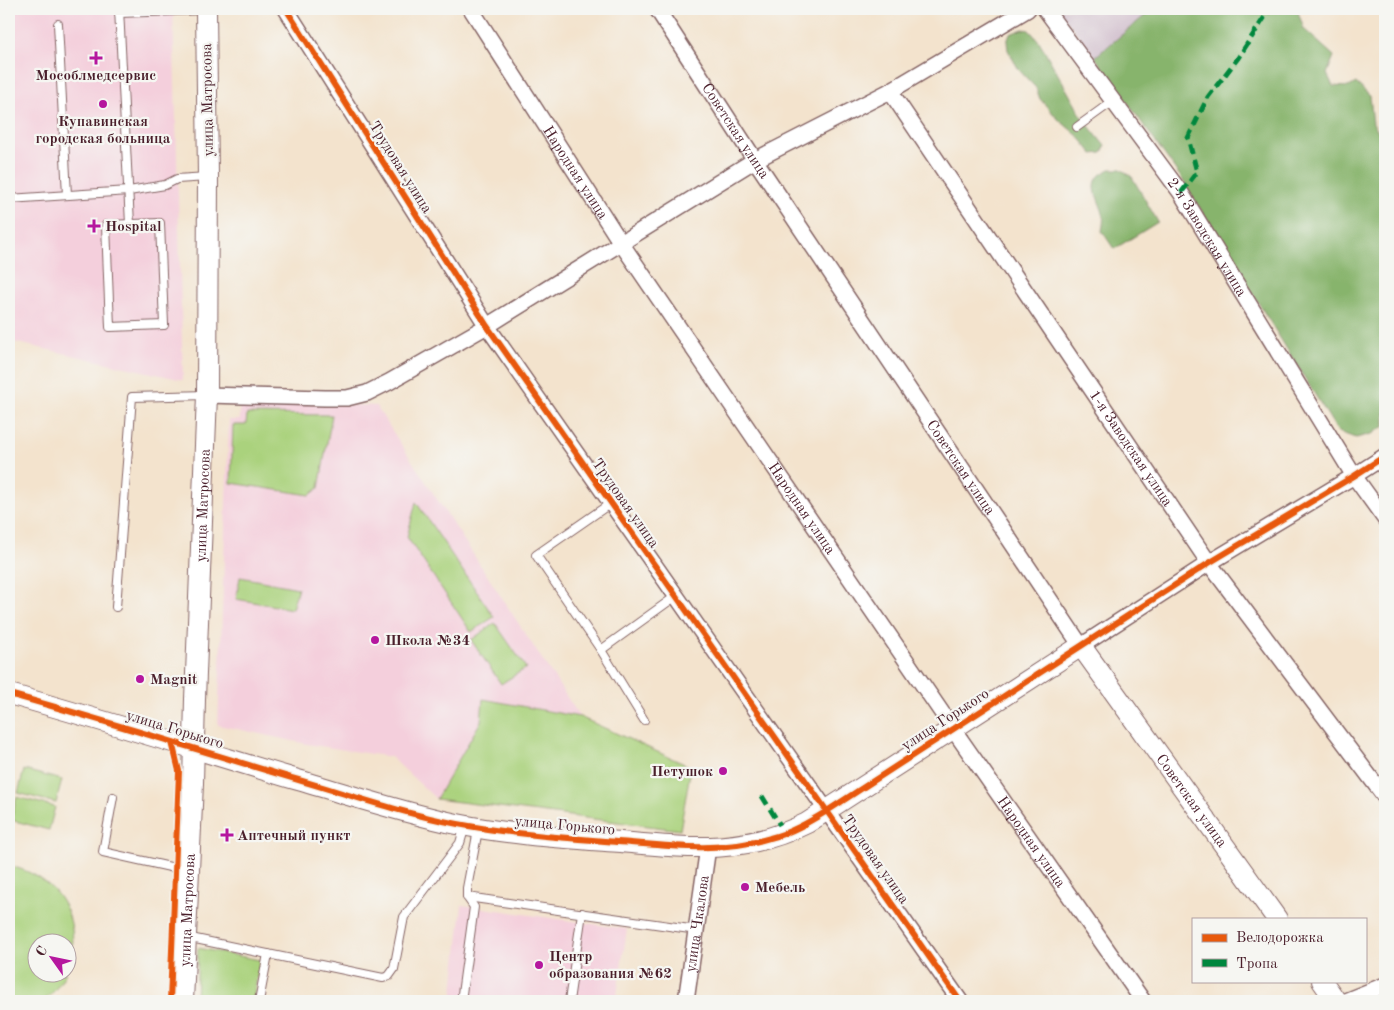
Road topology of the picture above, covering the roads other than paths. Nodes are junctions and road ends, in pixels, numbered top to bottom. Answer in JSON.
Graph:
{"nodes":[{"id":1,"x":206,"y":9,"type":"edge"},
{"id":2,"x":286,"y":9,"type":"edge"},
{"id":3,"x":471,"y":9,"type":"edge"},
{"id":4,"x":657,"y":9,"type":"edge"},
{"id":5,"x":1028,"y":9,"type":"edge"},
{"id":6,"x":1045,"y":9,"type":"edge"},
{"id":7,"x":119,"y":11,"type":"edge"},
{"id":8,"x":58,"y":24,"type":"dead end"},
{"id":9,"x":890,"y":91,"type":"junction"},
{"id":10,"x":1113,"y":101,"type":"junction"},
{"id":11,"x":1077,"y":127,"type":"dead end"},
{"id":12,"x":755,"y":160,"type":"junction"},
{"id":13,"x":208,"y":177,"type":"junction"},
{"id":14,"x":129,"y":191,"type":"junction"},
{"id":15,"x":67,"y":195,"type":"junction"},
{"id":16,"x":9,"y":198,"type":"edge"},
{"id":17,"x":130,"y":224,"type":"junction"},
{"id":18,"x":621,"y":243,"type":"junction"},
{"id":19,"x":488,"y":326,"type":"junction"},
{"id":20,"x":207,"y":395,"type":"junction"},
{"id":21,"x":1385,"y":456,"type":"edge"},
{"id":22,"x":1354,"y":476,"type":"junction"},
{"id":23,"x":610,"y":503,"type":"junction"},
{"id":24,"x":1385,"y":519,"type":"edge"},
{"id":25,"x":1210,"y":563,"type":"junction"},
{"id":26,"x":676,"y":596,"type":"junction"},
{"id":27,"x":116,"y":607,"type":"dead end"},
{"id":28,"x":1081,"y":646,"type":"junction"},
{"id":29,"x":601,"y":650,"type":"junction"},
{"id":30,"x":9,"y":694,"type":"edge"},
{"id":31,"x":644,"y":720,"type":"dead end"},
{"id":32,"x":954,"y":729,"type":"junction"},
{"id":33,"x":193,"y":748,"type":"junction"},
{"id":34,"x":113,"y":797,"type":"dead end"},
{"id":35,"x":1385,"y":797,"type":"edge"},
{"id":36,"x":827,"y":810,"type":"junction"},
{"id":37,"x":472,"y":827,"type":"junction"},
{"id":38,"x":708,"y":847,"type":"junction"},
{"id":39,"x":189,"y":871,"type":"junction"},
{"id":40,"x":467,"y":897,"type":"junction"},
{"id":41,"x":582,"y":913,"type":"junction"},
{"id":42,"x":1276,"y":918,"type":"edge"},
{"id":43,"x":697,"y":930,"type":"junction"},
{"id":44,"x":186,"y":937,"type":"junction"},
{"id":45,"x":268,"y":954,"type":"junction"},
{"id":46,"x":1323,"y":982,"type":"edge"},
{"id":47,"x":1385,"y":985,"type":"edge"},
{"id":48,"x":183,"y":1001,"type":"edge"},
{"id":49,"x":259,"y":1001,"type":"edge"},
{"id":50,"x":461,"y":1001,"type":"edge"},
{"id":51,"x":569,"y":1001,"type":"edge"},
{"id":52,"x":686,"y":1001,"type":"edge"},
{"id":53,"x":960,"y":1001,"type":"edge"},
{"id":54,"x":1143,"y":1001,"type":"edge"},
{"id":55,"x":1336,"y":1001,"type":"edge"},
{"id":56,"x":1345,"y":1001,"type":"edge"}],
"edges":[{"from":1,"to":7,"type":"lane"},
{"from":1,"to":13,"type":"street","name":"улица Матросова"},
{"from":2,"to":19,"type":"street","name":"Трудовая улица"},
{"from":3,"to":18,"type":"street","name":"Народная улица"},
{"from":4,"to":12,"type":"street","name":"Советская улица"},
{"from":5,"to":9,"type":"street"},
{"from":6,"to":10,"type":"street","name":"2-я Заводская улица"},
{"from":7,"to":14,"type":"lane"},
{"from":8,"to":15,"type":"lane"},
{"from":9,"to":12,"type":"street"},
{"from":9,"to":25,"type":"street","name":"1-я Заводская улица"},
{"from":10,"to":11,"type":"lane"},
{"from":10,"to":22,"type":"street","name":"2-я Заводская улица"},
{"from":12,"to":18,"type":"street"},
{"from":12,"to":28,"type":"street","name":"Советская улица"},
{"from":13,"to":14,"type":"lane"},
{"from":13,"to":20,"type":"street","name":"улица Матросова"},
{"from":14,"to":15,"type":"lane"},
{"from":14,"to":17,"type":"lane"},
{"from":15,"to":16,"type":"lane"},
{"from":17,"to":17,"type":"lane"},
{"from":18,"to":19,"type":"street"},
{"from":18,"to":32,"type":"street","name":"Народная улица"},
{"from":19,"to":20,"type":"street"},
{"from":19,"to":23,"type":"street","name":"Трудовая улица"},
{"from":20,"to":27,"type":"lane"},
{"from":20,"to":33,"type":"street","name":"улица Матросова"},
{"from":21,"to":22,"type":"street"},
{"from":22,"to":24,"type":"street","name":"2-я Заводская улица"},
{"from":22,"to":25,"type":"street"},
{"from":23,"to":26,"type":"street","name":"Трудовая улица"},
{"from":23,"to":29,"type":"lane"},
{"from":25,"to":28,"type":"street"},
{"from":25,"to":35,"type":"street","name":"1-я Заводская улица"},
{"from":26,"to":29,"type":"lane"},
{"from":26,"to":36,"type":"street","name":"Трудовая улица"},
{"from":28,"to":32,"type":"street","name":"улица Горького"},
{"from":28,"to":42,"type":"street","name":"Советская улица"},
{"from":29,"to":31,"type":"lane"},
{"from":30,"to":33,"type":"street","name":"улица Горького"},
{"from":32,"to":36,"type":"street","name":"улица Горького"},
{"from":32,"to":54,"type":"street","name":"Народная улица"},
{"from":33,"to":37,"type":"street","name":"улица Горького"},
{"from":33,"to":39,"type":"street","name":"улица Матросова"},
{"from":34,"to":39,"type":"lane"},
{"from":36,"to":38,"type":"street","name":"улица Горького"},
{"from":36,"to":53,"type":"street","name":"Трудовая улица"},
{"from":37,"to":38,"type":"street","name":"улица Горького"},
{"from":37,"to":40,"type":"lane"},
{"from":37,"to":45,"type":"lane"},
{"from":38,"to":43,"type":"street","name":"улица Чкалова"},
{"from":39,"to":44,"type":"street","name":"улица Матросова"},
{"from":40,"to":41,"type":"lane"},
{"from":40,"to":50,"type":"lane"},
{"from":41,"to":43,"type":"lane"},
{"from":41,"to":51,"type":"lane"},
{"from":43,"to":52,"type":"street","name":"улица Чкалова"},
{"from":44,"to":45,"type":"lane"},
{"from":44,"to":48,"type":"street","name":"улица Матросова"},
{"from":45,"to":49,"type":"lane"},
{"from":46,"to":55,"type":"street"},
{"from":47,"to":56,"type":"street"}]}
